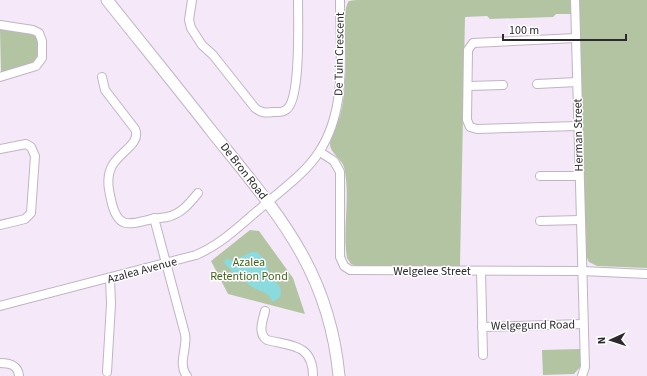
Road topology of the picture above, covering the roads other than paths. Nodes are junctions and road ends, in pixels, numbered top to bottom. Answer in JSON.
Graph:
{"nodes":[{"id":1,"x":106,"y":0,"type":"edge"},
{"id":2,"x":192,"y":0,"type":"edge"},
{"id":3,"x":298,"y":0,"type":"edge"},
{"id":4,"x":340,"y":0,"type":"edge"},
{"id":5,"x":575,"y":0,"type":"edge"},
{"id":6,"x":0,"y":25,"type":"edge"},
{"id":7,"x":576,"y":38,"type":"junction"},
{"id":8,"x":0,"y":77,"type":"edge"},
{"id":9,"x":102,"y":77,"type":"dead end"},
{"id":10,"x":577,"y":82,"type":"junction"},
{"id":11,"x":537,"y":84,"type":"dead end"},
{"id":12,"x":503,"y":85,"type":"dead end"},
{"id":13,"x":468,"y":86,"type":"junction"},
{"id":14,"x":578,"y":126,"type":"junction"},
{"id":15,"x":0,"y":149,"type":"edge"},
{"id":16,"x":320,"y":152,"type":"junction"},
{"id":17,"x":540,"y":176,"type":"dead end"},
{"id":18,"x":580,"y":176,"type":"junction"},
{"id":19,"x":198,"y":193,"type":"dead end"},
{"id":20,"x":268,"y":202,"type":"junction"},
{"id":21,"x":154,"y":218,"type":"junction"},
{"id":22,"x":581,"y":220,"type":"junction"},
{"id":23,"x":540,"y":221,"type":"dead end"},
{"id":24,"x":0,"y":225,"type":"edge"},
{"id":25,"x":167,"y":263,"type":"junction"},
{"id":26,"x":582,"y":270,"type":"junction"},
{"id":27,"x":481,"y":271,"type":"junction"},
{"id":28,"x":647,"y":274,"type":"edge"},
{"id":29,"x":110,"y":278,"type":"junction"},
{"id":30,"x":0,"y":306,"type":"edge"},
{"id":31,"x":266,"y":311,"type":"dead end"},
{"id":32,"x":583,"y":324,"type":"junction"},
{"id":33,"x":482,"y":327,"type":"junction"},
{"id":34,"x":483,"y":355,"type":"dead end"},
{"id":35,"x":0,"y":363,"type":"edge"},
{"id":36,"x":107,"y":372,"type":"dead end"},
{"id":37,"x":339,"y":372,"type":"edge"},
{"id":38,"x":19,"y":376,"type":"edge"},
{"id":39,"x":187,"y":376,"type":"edge"},
{"id":40,"x":313,"y":376,"type":"edge"},
{"id":41,"x":582,"y":376,"type":"edge"}],
"edges":[{"from":1,"to":20,"type":"street","name":"De Bron Road"},
{"from":2,"to":3,"type":"street"},
{"from":4,"to":16,"type":"street","name":"De Tuin Crescent"},
{"from":5,"to":7,"type":"street","name":"Herman Street"},
{"from":6,"to":8,"type":"street"},
{"from":7,"to":10,"type":"street","name":"Herman Street"},
{"from":7,"to":13,"type":"street"},
{"from":9,"to":21,"type":"street"},
{"from":10,"to":11,"type":"street"},
{"from":10,"to":14,"type":"street","name":"Herman Street"},
{"from":12,"to":13,"type":"street"},
{"from":13,"to":14,"type":"street"},
{"from":14,"to":18,"type":"street","name":"Herman Street"},
{"from":15,"to":24,"type":"street"},
{"from":16,"to":20,"type":"street","name":"De Tuin Crescent"},
{"from":16,"to":27,"type":"street","name":"Welgelee Street"},
{"from":17,"to":18,"type":"street"},
{"from":18,"to":22,"type":"street","name":"Herman Street"},
{"from":19,"to":21,"type":"street"},
{"from":20,"to":25,"type":"street","name":"Azalea Avenue"},
{"from":20,"to":37,"type":"street","name":"De Bron Road"},
{"from":21,"to":25,"type":"street"},
{"from":22,"to":23,"type":"street"},
{"from":22,"to":26,"type":"street","name":"Herman Street"},
{"from":25,"to":29,"type":"street","name":"Azalea Avenue"},
{"from":25,"to":39,"type":"street"},
{"from":26,"to":27,"type":"street","name":"Welgelee Street"},
{"from":26,"to":28,"type":"street","name":"Welgelee Street"},
{"from":26,"to":32,"type":"street","name":"Herman Street"},
{"from":27,"to":33,"type":"street","name":"Welgegund Road"},
{"from":29,"to":30,"type":"street","name":"Azalea Avenue"},
{"from":29,"to":36,"type":"street"},
{"from":31,"to":40,"type":"street"},
{"from":32,"to":33,"type":"street","name":"Welgegund Road"},
{"from":32,"to":41,"type":"street","name":"Herman Street"},
{"from":33,"to":34,"type":"street","name":"Welgegund Road"},
{"from":35,"to":38,"type":"street"}]}
